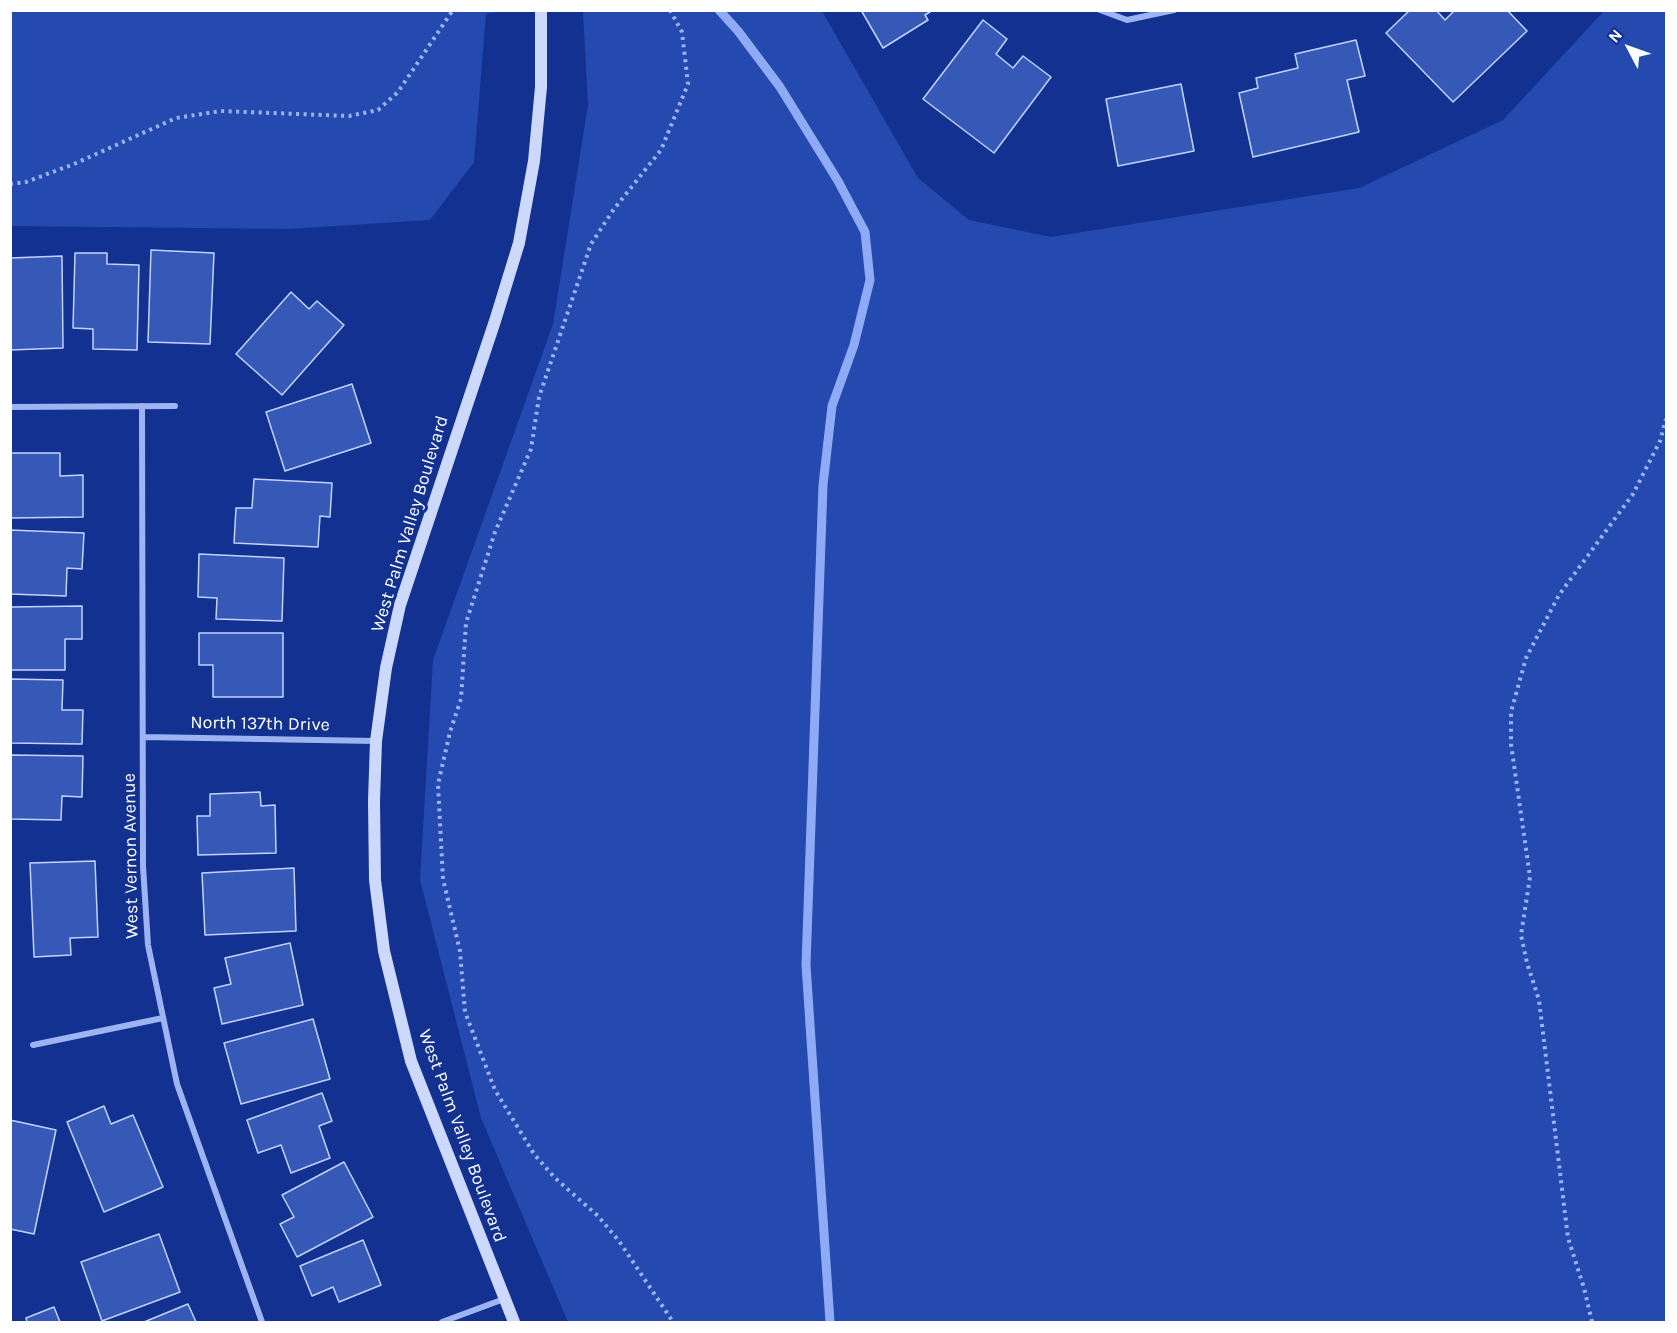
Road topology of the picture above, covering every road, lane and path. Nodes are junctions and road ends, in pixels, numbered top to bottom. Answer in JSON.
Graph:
{"nodes":[{"id":1,"x":453,"y":10,"type":"edge"},
{"id":2,"x":541,"y":10,"type":"edge"},
{"id":3,"x":670,"y":10,"type":"edge"},
{"id":4,"x":1100,"y":10,"type":"edge"},
{"id":5,"x":1174,"y":10,"type":"edge"},
{"id":6,"x":10,"y":184,"type":"edge"},
{"id":7,"x":10,"y":406,"type":"edge"},
{"id":8,"x":142,"y":406,"type":"junction"},
{"id":9,"x":175,"y":406,"type":"dead end"},
{"id":10,"x":1666,"y":419,"type":"edge"},
{"id":11,"x":144,"y":737,"type":"junction"},
{"id":12,"x":376,"y":741,"type":"junction"},
{"id":13,"x":163,"y":1018,"type":"junction"},
{"id":14,"x":33,"y":1045,"type":"dead end"},
{"id":15,"x":504,"y":1299,"type":"junction"},
{"id":16,"x":262,"y":1323,"type":"edge"},
{"id":17,"x":442,"y":1323,"type":"edge"},
{"id":18,"x":514,"y":1323,"type":"edge"},
{"id":19,"x":673,"y":1323,"type":"edge"},
{"id":20,"x":1592,"y":1323,"type":"edge"}],
"edges":[{"from":1,"to":6,"type":"path"},
{"from":2,"to":12,"type":"street","name":"West Palm Valley Boulevard"},
{"from":3,"to":19,"type":"path"},
{"from":4,"to":5,"type":"street"},
{"from":7,"to":8,"type":"street"},
{"from":8,"to":9,"type":"street"},
{"from":8,"to":11,"type":"street","name":"West Vernon Avenue"},
{"from":10,"to":20,"type":"path"},
{"from":11,"to":12,"type":"street","name":"North 137th Drive"},
{"from":11,"to":13,"type":"street","name":"West Vernon Avenue"},
{"from":12,"to":15,"type":"street","name":"West Palm Valley Boulevard"},
{"from":13,"to":14,"type":"street"},
{"from":13,"to":16,"type":"street","name":"West Vernon Avenue"},
{"from":15,"to":17,"type":"street"},
{"from":15,"to":18,"type":"street","name":"West Palm Valley Boulevard"}]}
